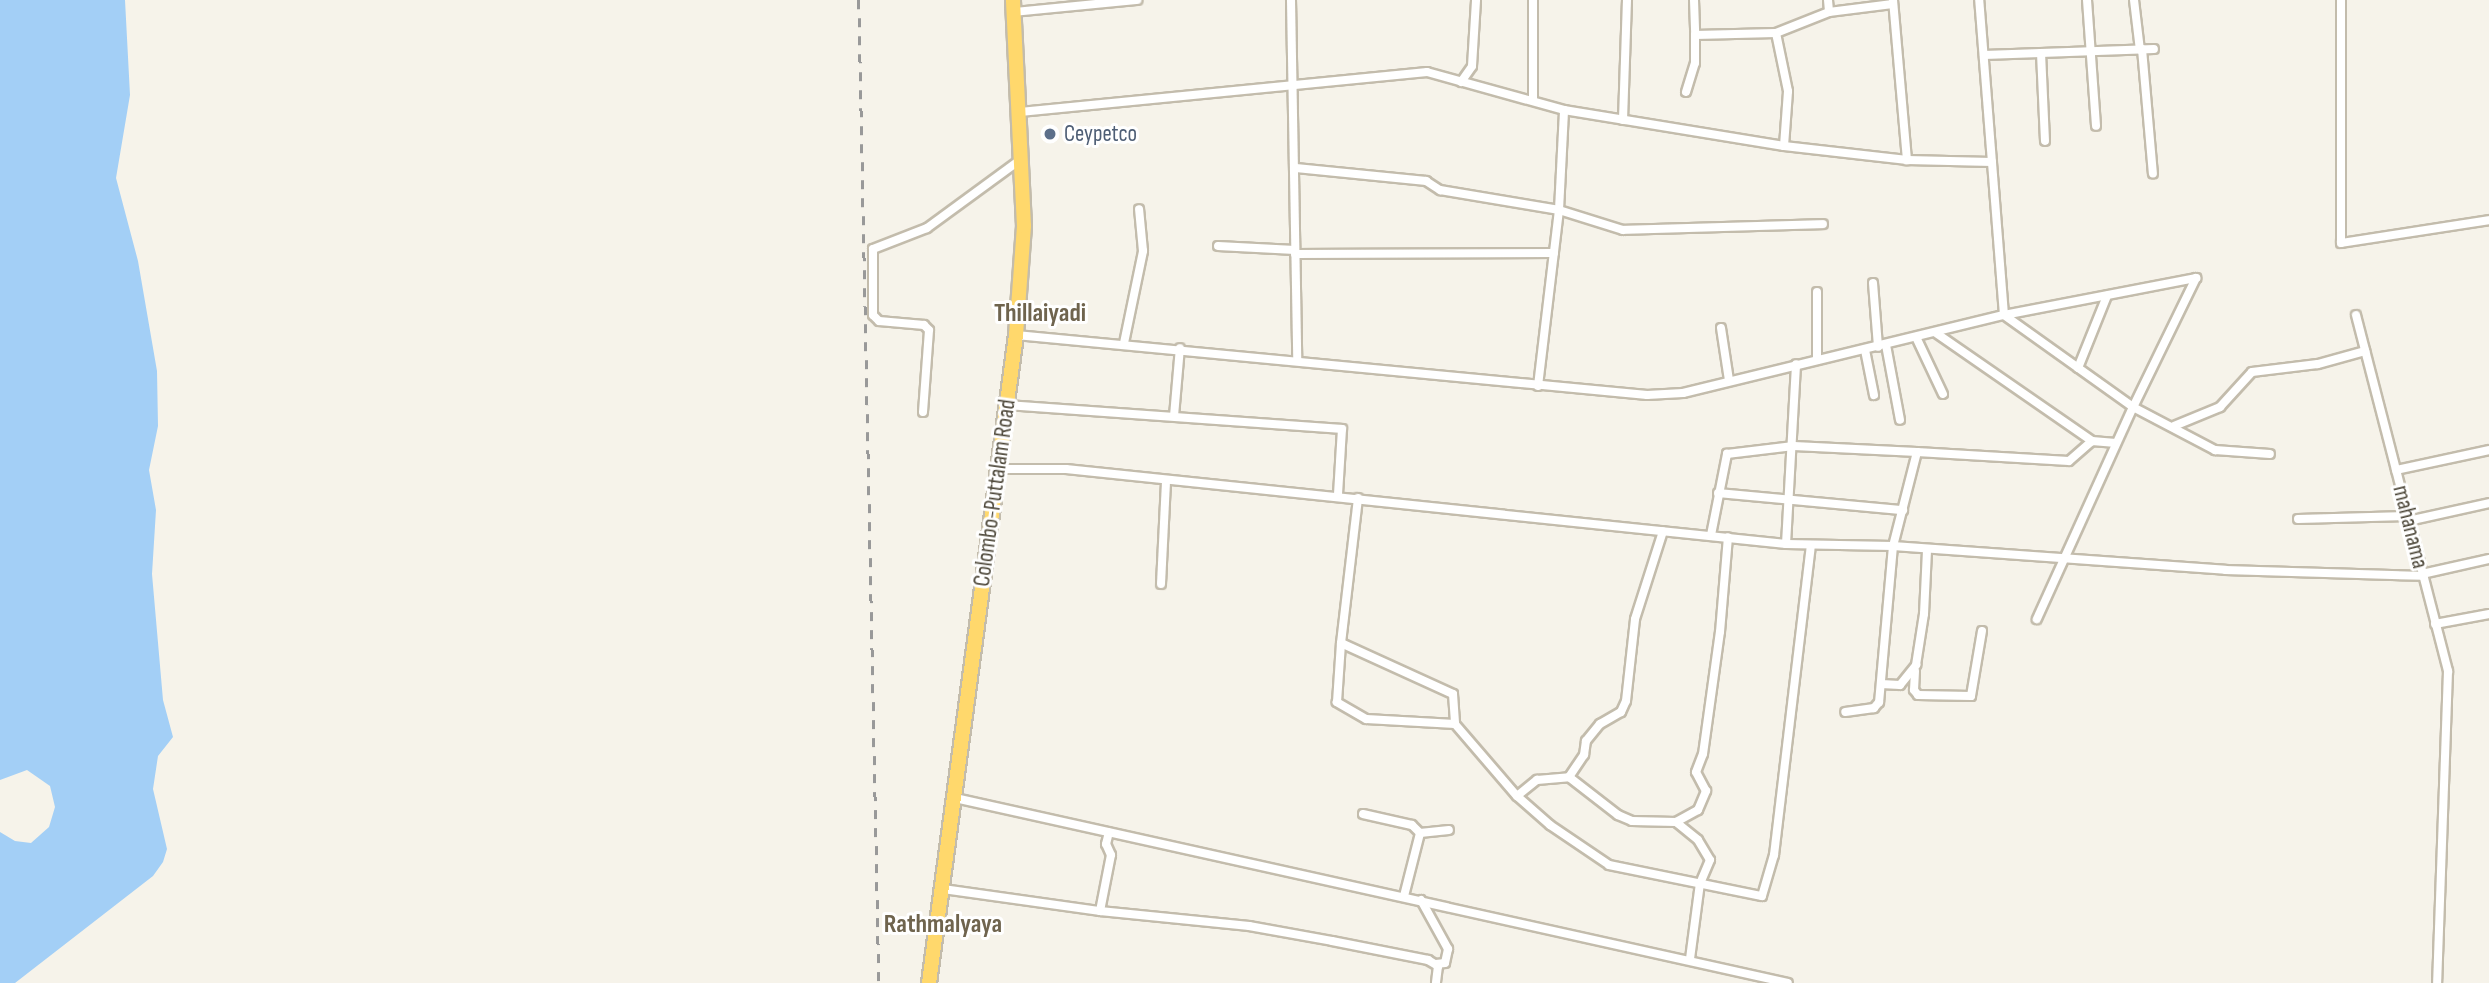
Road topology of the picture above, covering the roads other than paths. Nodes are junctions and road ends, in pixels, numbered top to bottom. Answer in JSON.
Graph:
{"nodes":[{"id":1,"x":1137,"y":0,"type":"edge"},
{"id":2,"x":1291,"y":0,"type":"edge"},
{"id":3,"x":1476,"y":0,"type":"edge"},
{"id":4,"x":1533,"y":0,"type":"edge"},
{"id":5,"x":1627,"y":0,"type":"edge"},
{"id":6,"x":1694,"y":0,"type":"edge"},
{"id":7,"x":1828,"y":0,"type":"edge"},
{"id":8,"x":1979,"y":0,"type":"edge"},
{"id":9,"x":2087,"y":0,"type":"edge"},
{"id":10,"x":2134,"y":0,"type":"edge"},
{"id":11,"x":2341,"y":0,"type":"edge"},
{"id":12,"x":1893,"y":2,"type":"edge"},
{"id":13,"x":1013,"y":6,"type":"edge"},
{"id":14,"x":1829,"y":12,"type":"junction"},
{"id":15,"x":1776,"y":33,"type":"junction"},
{"id":16,"x":1695,"y":35,"type":"junction"},
{"id":17,"x":2154,"y":49,"type":"dead end"},
{"id":18,"x":2141,"y":50,"type":"junction"},
{"id":19,"x":2091,"y":51,"type":"junction"},
{"id":20,"x":2041,"y":53,"type":"junction"},
{"id":21,"x":1984,"y":55,"type":"junction"},
{"id":22,"x":1461,"y":82,"type":"junction"},
{"id":23,"x":1292,"y":86,"type":"junction"},
{"id":24,"x":1686,"y":92,"type":"dead end"},
{"id":25,"x":1533,"y":100,"type":"junction"},
{"id":26,"x":1564,"y":110,"type":"junction"},
{"id":27,"x":1020,"y":112,"type":"junction"},
{"id":28,"x":1623,"y":120,"type":"junction"},
{"id":29,"x":2096,"y":127,"type":"dead end"},
{"id":30,"x":2045,"y":141,"type":"dead end"},
{"id":31,"x":1784,"y":146,"type":"junction"},
{"id":32,"x":1020,"y":160,"type":"junction"},
{"id":33,"x":1907,"y":160,"type":"junction"},
{"id":34,"x":1992,"y":162,"type":"junction"},
{"id":35,"x":1296,"y":168,"type":"junction"},
{"id":36,"x":2153,"y":174,"type":"dead end"},
{"id":37,"x":1139,"y":209,"type":"dead end"},
{"id":38,"x":1559,"y":210,"type":"junction"},
{"id":39,"x":2489,"y":220,"type":"edge"},
{"id":40,"x":1823,"y":224,"type":"dead end"},
{"id":41,"x":1218,"y":246,"type":"dead end"},
{"id":42,"x":1295,"y":252,"type":"junction"},
{"id":43,"x":1554,"y":253,"type":"junction"},
{"id":44,"x":1873,"y":283,"type":"dead end"},
{"id":45,"x":1817,"y":292,"type":"dead end"},
{"id":46,"x":2106,"y":296,"type":"junction"},
{"id":47,"x":2004,"y":314,"type":"junction"},
{"id":48,"x":2356,"y":315,"type":"dead end"},
{"id":49,"x":1721,"y":328,"type":"dead end"},
{"id":50,"x":1936,"y":333,"type":"junction"},
{"id":51,"x":1016,"y":335,"type":"junction"},
{"id":52,"x":1916,"y":337,"type":"junction"},
{"id":53,"x":1124,"y":343,"type":"junction"},
{"id":54,"x":1882,"y":346,"type":"junction"},
{"id":55,"x":1180,"y":348,"type":"junction"},
{"id":56,"x":1866,"y":350,"type":"junction"},
{"id":57,"x":2365,"y":351,"type":"junction"},
{"id":58,"x":1817,"y":360,"type":"junction"},
{"id":59,"x":1297,"y":361,"type":"junction"},
{"id":60,"x":1796,"y":364,"type":"junction"},
{"id":61,"x":2078,"y":368,"type":"junction"},
{"id":62,"x":1729,"y":380,"type":"junction"},
{"id":63,"x":1538,"y":386,"type":"junction"},
{"id":64,"x":1943,"y":394,"type":"dead end"},
{"id":65,"x":1874,"y":395,"type":"dead end"},
{"id":66,"x":1007,"y":405,"type":"junction"},
{"id":67,"x":2133,"y":407,"type":"junction"},
{"id":68,"x":923,"y":412,"type":"dead end"},
{"id":69,"x":1174,"y":416,"type":"junction"},
{"id":70,"x":1900,"y":420,"type":"dead end"},
{"id":71,"x":2174,"y":426,"type":"junction"},
{"id":72,"x":2092,"y":441,"type":"junction"},
{"id":73,"x":2116,"y":443,"type":"junction"},
{"id":74,"x":1794,"y":446,"type":"junction"},
{"id":75,"x":2489,"y":450,"type":"edge"},
{"id":76,"x":1917,"y":452,"type":"junction"},
{"id":77,"x":2270,"y":454,"type":"dead end"},
{"id":78,"x":998,"y":470,"type":"junction"},
{"id":79,"x":2396,"y":470,"type":"junction"},
{"id":80,"x":1166,"y":480,"type":"junction"},
{"id":81,"x":1718,"y":493,"type":"junction"},
{"id":82,"x":1338,"y":495,"type":"junction"},
{"id":83,"x":1357,"y":498,"type":"junction"},
{"id":84,"x":1789,"y":498,"type":"junction"},
{"id":85,"x":2489,"y":503,"type":"edge"},
{"id":86,"x":1903,"y":510,"type":"junction"},
{"id":87,"x":2408,"y":518,"type":"junction"},
{"id":88,"x":2298,"y":519,"type":"dead end"},
{"id":89,"x":1663,"y":531,"type":"junction"},
{"id":90,"x":1711,"y":535,"type":"junction"},
{"id":91,"x":1728,"y":537,"type":"junction"},
{"id":92,"x":1786,"y":544,"type":"junction"},
{"id":93,"x":1811,"y":545,"type":"junction"},
{"id":94,"x":1893,"y":546,"type":"junction"},
{"id":95,"x":1927,"y":550,"type":"junction"},
{"id":96,"x":2067,"y":557,"type":"junction"},
{"id":97,"x":2489,"y":559,"type":"edge"},
{"id":98,"x":2422,"y":575,"type":"junction"},
{"id":99,"x":1161,"y":584,"type":"dead end"},
{"id":100,"x":2489,"y":614,"type":"edge"},
{"id":101,"x":2037,"y":619,"type":"dead end"},
{"id":102,"x":2435,"y":624,"type":"junction"},
{"id":103,"x":1982,"y":631,"type":"dead end"},
{"id":104,"x":1341,"y":643,"type":"junction"},
{"id":105,"x":1916,"y":665,"type":"junction"},
{"id":106,"x":1881,"y":684,"type":"junction"},
{"id":107,"x":1845,"y":712,"type":"dead end"},
{"id":108,"x":1455,"y":724,"type":"junction"},
{"id":109,"x":1569,"y":777,"type":"junction"},
{"id":110,"x":1517,"y":796,"type":"junction"},
{"id":111,"x":955,"y":798,"type":"junction"},
{"id":112,"x":1363,"y":814,"type":"dead end"},
{"id":113,"x":1676,"y":822,"type":"junction"},
{"id":114,"x":1450,"y":830,"type":"dead end"},
{"id":115,"x":1109,"y":832,"type":"junction"},
{"id":116,"x":1420,"y":833,"type":"junction"},
{"id":117,"x":1700,"y":883,"type":"junction"},
{"id":118,"x":943,"y":888,"type":"junction"},
{"id":119,"x":1404,"y":896,"type":"junction"},
{"id":120,"x":1420,"y":900,"type":"junction"},
{"id":121,"x":1100,"y":911,"type":"junction"},
{"id":122,"x":1690,"y":959,"type":"junction"},
{"id":123,"x":1436,"y":964,"type":"junction"},
{"id":124,"x":929,"y":983,"type":"edge"},
{"id":125,"x":1436,"y":983,"type":"edge"},
{"id":126,"x":1788,"y":983,"type":"edge"},
{"id":127,"x":2437,"y":983,"type":"edge"}],
"edges":[{"from":1,"to":13,"type":"street"},
{"from":2,"to":23,"type":"street"},
{"from":3,"to":22,"type":"street"},
{"from":4,"to":25,"type":"street"},
{"from":5,"to":28,"type":"street"},
{"from":6,"to":16,"type":"street"},
{"from":7,"to":14,"type":"street"},
{"from":8,"to":21,"type":"street"},
{"from":9,"to":19,"type":"street"},
{"from":10,"to":18,"type":"street"},
{"from":11,"to":39,"type":"street"},
{"from":12,"to":14,"type":"street"},
{"from":12,"to":33,"type":"street"},
{"from":13,"to":27,"type":"highway","name":"Colombo-Puttalam Road"},
{"from":14,"to":15,"type":"street"},
{"from":15,"to":16,"type":"street"},
{"from":15,"to":31,"type":"street"},
{"from":16,"to":24,"type":"street"},
{"from":17,"to":18,"type":"street"},
{"from":18,"to":19,"type":"street"},
{"from":18,"to":36,"type":"street"},
{"from":19,"to":20,"type":"street"},
{"from":19,"to":29,"type":"street"},
{"from":20,"to":21,"type":"street"},
{"from":20,"to":30,"type":"street"},
{"from":21,"to":34,"type":"street"},
{"from":22,"to":23,"type":"street"},
{"from":22,"to":25,"type":"street"},
{"from":23,"to":27,"type":"street"},
{"from":23,"to":35,"type":"street"},
{"from":25,"to":26,"type":"street"},
{"from":26,"to":28,"type":"street"},
{"from":26,"to":38,"type":"street"},
{"from":27,"to":32,"type":"highway","name":"Colombo-Puttalam Road"},
{"from":28,"to":31,"type":"street"},
{"from":31,"to":33,"type":"street"},
{"from":32,"to":51,"type":"highway","name":"Colombo-Puttalam Road"},
{"from":32,"to":68,"type":"street"},
{"from":33,"to":34,"type":"street"},
{"from":34,"to":47,"type":"street"},
{"from":35,"to":38,"type":"street"},
{"from":35,"to":42,"type":"street"},
{"from":37,"to":53,"type":"street"},
{"from":38,"to":40,"type":"street"},
{"from":38,"to":43,"type":"street"},
{"from":41,"to":42,"type":"street"},
{"from":42,"to":43,"type":"street"},
{"from":42,"to":59,"type":"street"},
{"from":43,"to":63,"type":"street"},
{"from":44,"to":54,"type":"street"},
{"from":45,"to":58,"type":"street"},
{"from":46,"to":47,"type":"street"},
{"from":46,"to":61,"type":"street"},
{"from":46,"to":67,"type":"street"},
{"from":47,"to":50,"type":"street"},
{"from":47,"to":61,"type":"street"},
{"from":48,"to":57,"type":"street"},
{"from":49,"to":62,"type":"street"},
{"from":50,"to":52,"type":"street"},
{"from":50,"to":72,"type":"street"},
{"from":51,"to":53,"type":"street"},
{"from":51,"to":66,"type":"highway","name":"Colombo-Puttalam Road"},
{"from":52,"to":54,"type":"street"},
{"from":52,"to":64,"type":"street"},
{"from":53,"to":55,"type":"street"},
{"from":54,"to":56,"type":"street"},
{"from":54,"to":70,"type":"street"},
{"from":55,"to":59,"type":"street"},
{"from":55,"to":69,"type":"street"},
{"from":56,"to":58,"type":"street"},
{"from":56,"to":65,"type":"street"},
{"from":57,"to":71,"type":"street"},
{"from":57,"to":79,"type":"street"},
{"from":58,"to":60,"type":"street"},
{"from":59,"to":63,"type":"street"},
{"from":60,"to":62,"type":"street"},
{"from":60,"to":74,"type":"street"},
{"from":61,"to":67,"type":"street"},
{"from":62,"to":63,"type":"street"},
{"from":66,"to":69,"type":"street"},
{"from":66,"to":78,"type":"highway","name":"Colombo-Puttalam Road"},
{"from":67,"to":71,"type":"street"},
{"from":67,"to":73,"type":"street"},
{"from":69,"to":82,"type":"street"},
{"from":71,"to":77,"type":"street"},
{"from":72,"to":73,"type":"street"},
{"from":72,"to":76,"type":"street"},
{"from":73,"to":96,"type":"street"},
{"from":74,"to":76,"type":"street"},
{"from":74,"to":81,"type":"street"},
{"from":74,"to":84,"type":"street"},
{"from":75,"to":79,"type":"street","name":"mahanama"},
{"from":76,"to":86,"type":"street"},
{"from":78,"to":80,"type":"street"},
{"from":78,"to":111,"type":"highway","name":"Colombo-Puttalam Road"},
{"from":79,"to":87,"type":"street","name":"mahanama"},
{"from":80,"to":82,"type":"street"},
{"from":80,"to":99,"type":"street"},
{"from":81,"to":84,"type":"street"},
{"from":81,"to":90,"type":"street"},
{"from":82,"to":83,"type":"street"},
{"from":83,"to":89,"type":"street"},
{"from":83,"to":104,"type":"street"},
{"from":84,"to":86,"type":"street"},
{"from":84,"to":92,"type":"street"},
{"from":85,"to":87,"type":"street"},
{"from":86,"to":94,"type":"street"},
{"from":87,"to":88,"type":"street"},
{"from":87,"to":98,"type":"street","name":"mahanama"},
{"from":89,"to":90,"type":"street"},
{"from":89,"to":109,"type":"street"},
{"from":90,"to":91,"type":"street"},
{"from":91,"to":92,"type":"street"},
{"from":91,"to":113,"type":"street"},
{"from":92,"to":93,"type":"street"},
{"from":93,"to":94,"type":"street"},
{"from":93,"to":117,"type":"street"},
{"from":94,"to":95,"type":"street"},
{"from":94,"to":106,"type":"street"},
{"from":95,"to":96,"type":"street"},
{"from":95,"to":105,"type":"street"},
{"from":96,"to":98,"type":"street"},
{"from":96,"to":101,"type":"street"},
{"from":97,"to":98,"type":"street"},
{"from":98,"to":102,"type":"street","name":"mahanama"},
{"from":100,"to":102,"type":"street"},
{"from":102,"to":127,"type":"street","name":"mahanama"},
{"from":103,"to":105,"type":"street"},
{"from":104,"to":108,"type":"street"},
{"from":104,"to":108,"type":"street"},
{"from":105,"to":106,"type":"street"},
{"from":106,"to":107,"type":"street"},
{"from":108,"to":110,"type":"street"},
{"from":109,"to":110,"type":"street"},
{"from":109,"to":113,"type":"street"},
{"from":110,"to":117,"type":"street"},
{"from":111,"to":115,"type":"street"},
{"from":111,"to":118,"type":"highway","name":"Colombo-Puttalam Road"},
{"from":112,"to":116,"type":"street"},
{"from":113,"to":117,"type":"street"},
{"from":114,"to":116,"type":"street"},
{"from":115,"to":119,"type":"street"},
{"from":115,"to":121,"type":"street"},
{"from":116,"to":119,"type":"street"},
{"from":117,"to":122,"type":"street"},
{"from":118,"to":121,"type":"street"},
{"from":118,"to":124,"type":"highway","name":"Colombo-Puttalam Road"},
{"from":119,"to":120,"type":"street"},
{"from":120,"to":122,"type":"street"},
{"from":120,"to":123,"type":"street"},
{"from":121,"to":123,"type":"street"},
{"from":122,"to":126,"type":"street"},
{"from":123,"to":125,"type":"street"}]}
